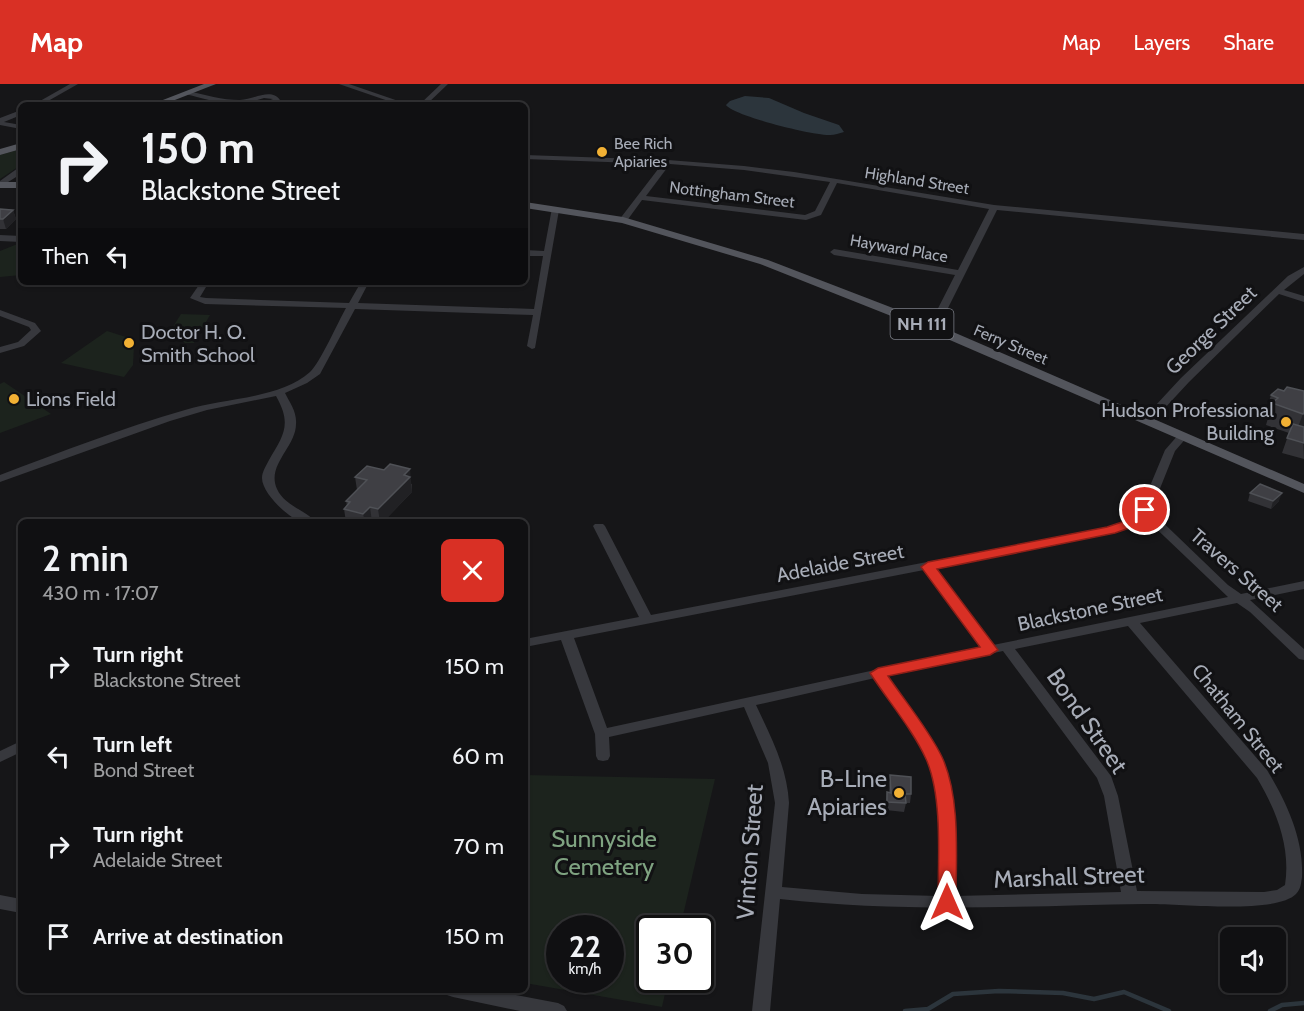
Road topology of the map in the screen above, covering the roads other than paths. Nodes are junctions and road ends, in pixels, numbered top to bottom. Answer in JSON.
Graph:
{"nodes":[{"id":1,"x":75,"y":84,"type":"edge"},
{"id":2,"x":212,"y":84,"type":"edge"},
{"id":3,"x":342,"y":84,"type":"edge"},
{"id":4,"x":373,"y":84,"type":"edge"},
{"id":5,"x":445,"y":84,"type":"edge"},
{"id":6,"x":365,"y":90,"type":"junction"},
{"id":7,"x":188,"y":93,"type":"junction"},
{"id":8,"x":42,"y":102,"type":"edge"},
{"id":9,"x":162,"y":102,"type":"edge"},
{"id":10,"x":243,"y":102,"type":"dead end"},
{"id":11,"x":399,"y":102,"type":"edge"},
{"id":12,"x":425,"y":102,"type":"edge"},
{"id":13,"x":18,"y":113,"type":"edge"},
{"id":14,"x":0,"y":122,"type":"edge"},
{"id":15,"x":18,"y":126,"type":"edge"},
{"id":16,"x":18,"y":147,"type":"edge"},
{"id":17,"x":0,"y":152,"type":"edge"},
{"id":18,"x":528,"y":157,"type":"edge"},
{"id":19,"x":668,"y":162,"type":"junction"},
{"id":20,"x":18,"y":173,"type":"edge"},
{"id":21,"x":834,"y":181,"type":"junction"},
{"id":22,"x":0,"y":185,"type":"edge"},
{"id":23,"x":18,"y":185,"type":"edge"},
{"id":24,"x":642,"y":198,"type":"junction"},
{"id":25,"x":528,"y":206,"type":"edge"},
{"id":26,"x":994,"y":207,"type":"junction"},
{"id":27,"x":555,"y":210,"type":"junction"},
{"id":28,"x":623,"y":220,"type":"junction"},
{"id":29,"x":1304,"y":237,"type":"edge"},
{"id":30,"x":0,"y":238,"type":"edge"},
{"id":31,"x":18,"y":239,"type":"edge"},
{"id":32,"x":834,"y":252,"type":"dead end"},
{"id":33,"x":528,"y":253,"type":"edge"},
{"id":34,"x":547,"y":254,"type":"junction"},
{"id":35,"x":1304,"y":270,"type":"edge"},
{"id":36,"x":959,"y":273,"type":"junction"},
{"id":37,"x":203,"y":285,"type":"edge"},
{"id":38,"x":363,"y":285,"type":"edge"},
{"id":39,"x":1278,"y":291,"type":"junction"},
{"id":40,"x":1304,"y":299,"type":"edge"},
{"id":41,"x":352,"y":307,"type":"junction"},
{"id":42,"x":537,"y":312,"type":"junction"},
{"id":43,"x":0,"y":313,"type":"edge"},
{"id":44,"x":933,"y":328,"type":"junction"},
{"id":45,"x":532,"y":345,"type":"dead end"},
{"id":46,"x":0,"y":350,"type":"edge"},
{"id":47,"x":279,"y":392,"type":"junction"},
{"id":48,"x":1147,"y":421,"type":"junction"},
{"id":49,"x":1183,"y":436,"type":"junction"},
{"id":50,"x":0,"y":479,"type":"edge"},
{"id":51,"x":1304,"y":489,"type":"edge"},
{"id":52,"x":1144,"y":512,"type":"junction"},
{"id":53,"x":306,"y":519,"type":"edge"},
{"id":54,"x":598,"y":526,"type":"dead end"},
{"id":55,"x":928,"y":567,"type":"junction"},
{"id":56,"x":1304,"y":585,"type":"edge"},
{"id":57,"x":1237,"y":598,"type":"junction"},
{"id":58,"x":647,"y":620,"type":"junction"},
{"id":59,"x":1131,"y":621,"type":"junction"},
{"id":60,"x":566,"y":635,"type":"junction"},
{"id":61,"x":528,"y":642,"type":"edge"},
{"id":62,"x":1007,"y":647,"type":"junction"},
{"id":63,"x":990,"y":650,"type":"junction"},
{"id":64,"x":1304,"y":656,"type":"edge"},
{"id":65,"x":878,"y":673,"type":"junction"},
{"id":66,"x":748,"y":702,"type":"junction"},
{"id":67,"x":602,"y":734,"type":"junction"},
{"id":68,"x":18,"y":748,"type":"edge"},
{"id":69,"x":603,"y":756,"type":"dead end"},
{"id":70,"x":0,"y":757,"type":"edge"},
{"id":71,"x":1292,"y":888,"type":"joint"},
{"id":72,"x":773,"y":892,"type":"junction"},
{"id":73,"x":1130,"y":898,"type":"junction"},
{"id":74,"x":0,"y":902,"type":"edge"},
{"id":75,"x":947,"y":902,"type":"junction"},
{"id":76,"x":18,"y":905,"type":"edge"},
{"id":77,"x":468,"y":993,"type":"edge"},
{"id":78,"x":558,"y":1011,"type":"edge"},
{"id":79,"x":761,"y":1011,"type":"edge"}],
"edges":[{"from":1,"to":8,"type":"street"},
{"from":2,"to":7,"type":"main road"},
{"from":3,"to":6,"type":"street"},
{"from":4,"to":6,"type":"street"},
{"from":5,"to":12,"type":"street"},
{"from":6,"to":11,"type":"street"},
{"from":7,"to":9,"type":"main road"},
{"from":7,"to":10,"type":"street"},
{"from":13,"to":14,"type":"street"},
{"from":14,"to":15,"type":"street"},
{"from":16,"to":17,"type":"main road"},
{"from":18,"to":19,"type":"street","name":"Highland Street"},
{"from":19,"to":21,"type":"street","name":"Highland Street"},
{"from":19,"to":24,"type":"street"},
{"from":20,"to":22,"type":"street"},
{"from":21,"to":24,"type":"street","name":"Nottingham Street"},
{"from":21,"to":26,"type":"street","name":"Highland Street"},
{"from":22,"to":23,"type":"main road"},
{"from":24,"to":28,"type":"street"},
{"from":25,"to":27,"type":"main road","name":"Ferry Street","number":"NH 111"},
{"from":26,"to":29,"type":"street","name":"Highland Street"},
{"from":26,"to":36,"type":"street"},
{"from":27,"to":28,"type":"main road","name":"Ferry Street","number":"NH 111"},
{"from":27,"to":34,"type":"street"},
{"from":28,"to":44,"type":"main road","name":"Ferry Street","number":"NH 111"},
{"from":30,"to":31,"type":"street"},
{"from":32,"to":36,"type":"street","name":"Hayward Place"},
{"from":33,"to":34,"type":"street"},
{"from":34,"to":42,"type":"street"},
{"from":35,"to":39,"type":"street","name":"George Street"},
{"from":36,"to":44,"type":"street"},
{"from":37,"to":41,"type":"street"},
{"from":38,"to":41,"type":"street"},
{"from":39,"to":40,"type":"street"},
{"from":39,"to":48,"type":"street","name":"George Street"},
{"from":41,"to":42,"type":"street"},
{"from":41,"to":47,"type":"street"},
{"from":42,"to":45,"type":"street"},
{"from":43,"to":46,"type":"street"},
{"from":44,"to":48,"type":"main road","name":"Ferry Street","number":"NH 111"},
{"from":47,"to":50,"type":"street"},
{"from":47,"to":53,"type":"street"},
{"from":48,"to":49,"type":"main road","name":"Ferry Street","number":"NH 111"},
{"from":49,"to":51,"type":"main road","name":"Ferry Street","number":"NH 111"},
{"from":49,"to":52,"type":"street"},
{"from":52,"to":55,"type":"street","name":"Adelaide Street"},
{"from":52,"to":57,"type":"street","name":"Travers Street"},
{"from":54,"to":58,"type":"street"},
{"from":55,"to":58,"type":"street","name":"Adelaide Street"},
{"from":55,"to":63,"type":"street"},
{"from":56,"to":57,"type":"street","name":"Blackstone Street"},
{"from":57,"to":59,"type":"street","name":"Blackstone Street"},
{"from":57,"to":64,"type":"street","name":"Travers Street"},
{"from":58,"to":60,"type":"street","name":"Adelaide Street"},
{"from":59,"to":62,"type":"street","name":"Blackstone Street"},
{"from":59,"to":71,"type":"street","name":"Chatham Street"},
{"from":60,"to":61,"type":"street","name":"Adelaide Street"},
{"from":60,"to":67,"type":"street"},
{"from":62,"to":63,"type":"street","name":"Blackstone Street"},
{"from":62,"to":73,"type":"street","name":"Bond Street"},
{"from":63,"to":65,"type":"street","name":"Blackstone Street"},
{"from":65,"to":66,"type":"street","name":"Blackstone Street"},
{"from":65,"to":75,"type":"street"},
{"from":66,"to":67,"type":"street","name":"Blackstone Street"},
{"from":66,"to":72,"type":"street","name":"Vinton Street"},
{"from":67,"to":69,"type":"street"},
{"from":68,"to":70,"type":"street"},
{"from":71,"to":73,"type":"street","name":"Marshall Street"},
{"from":72,"to":75,"type":"street","name":"Marshall Street"},
{"from":72,"to":79,"type":"street","name":"Vinton Street"},
{"from":73,"to":75,"type":"street","name":"Marshall Street"},
{"from":74,"to":76,"type":"street"},
{"from":77,"to":78,"type":"street"}]}
